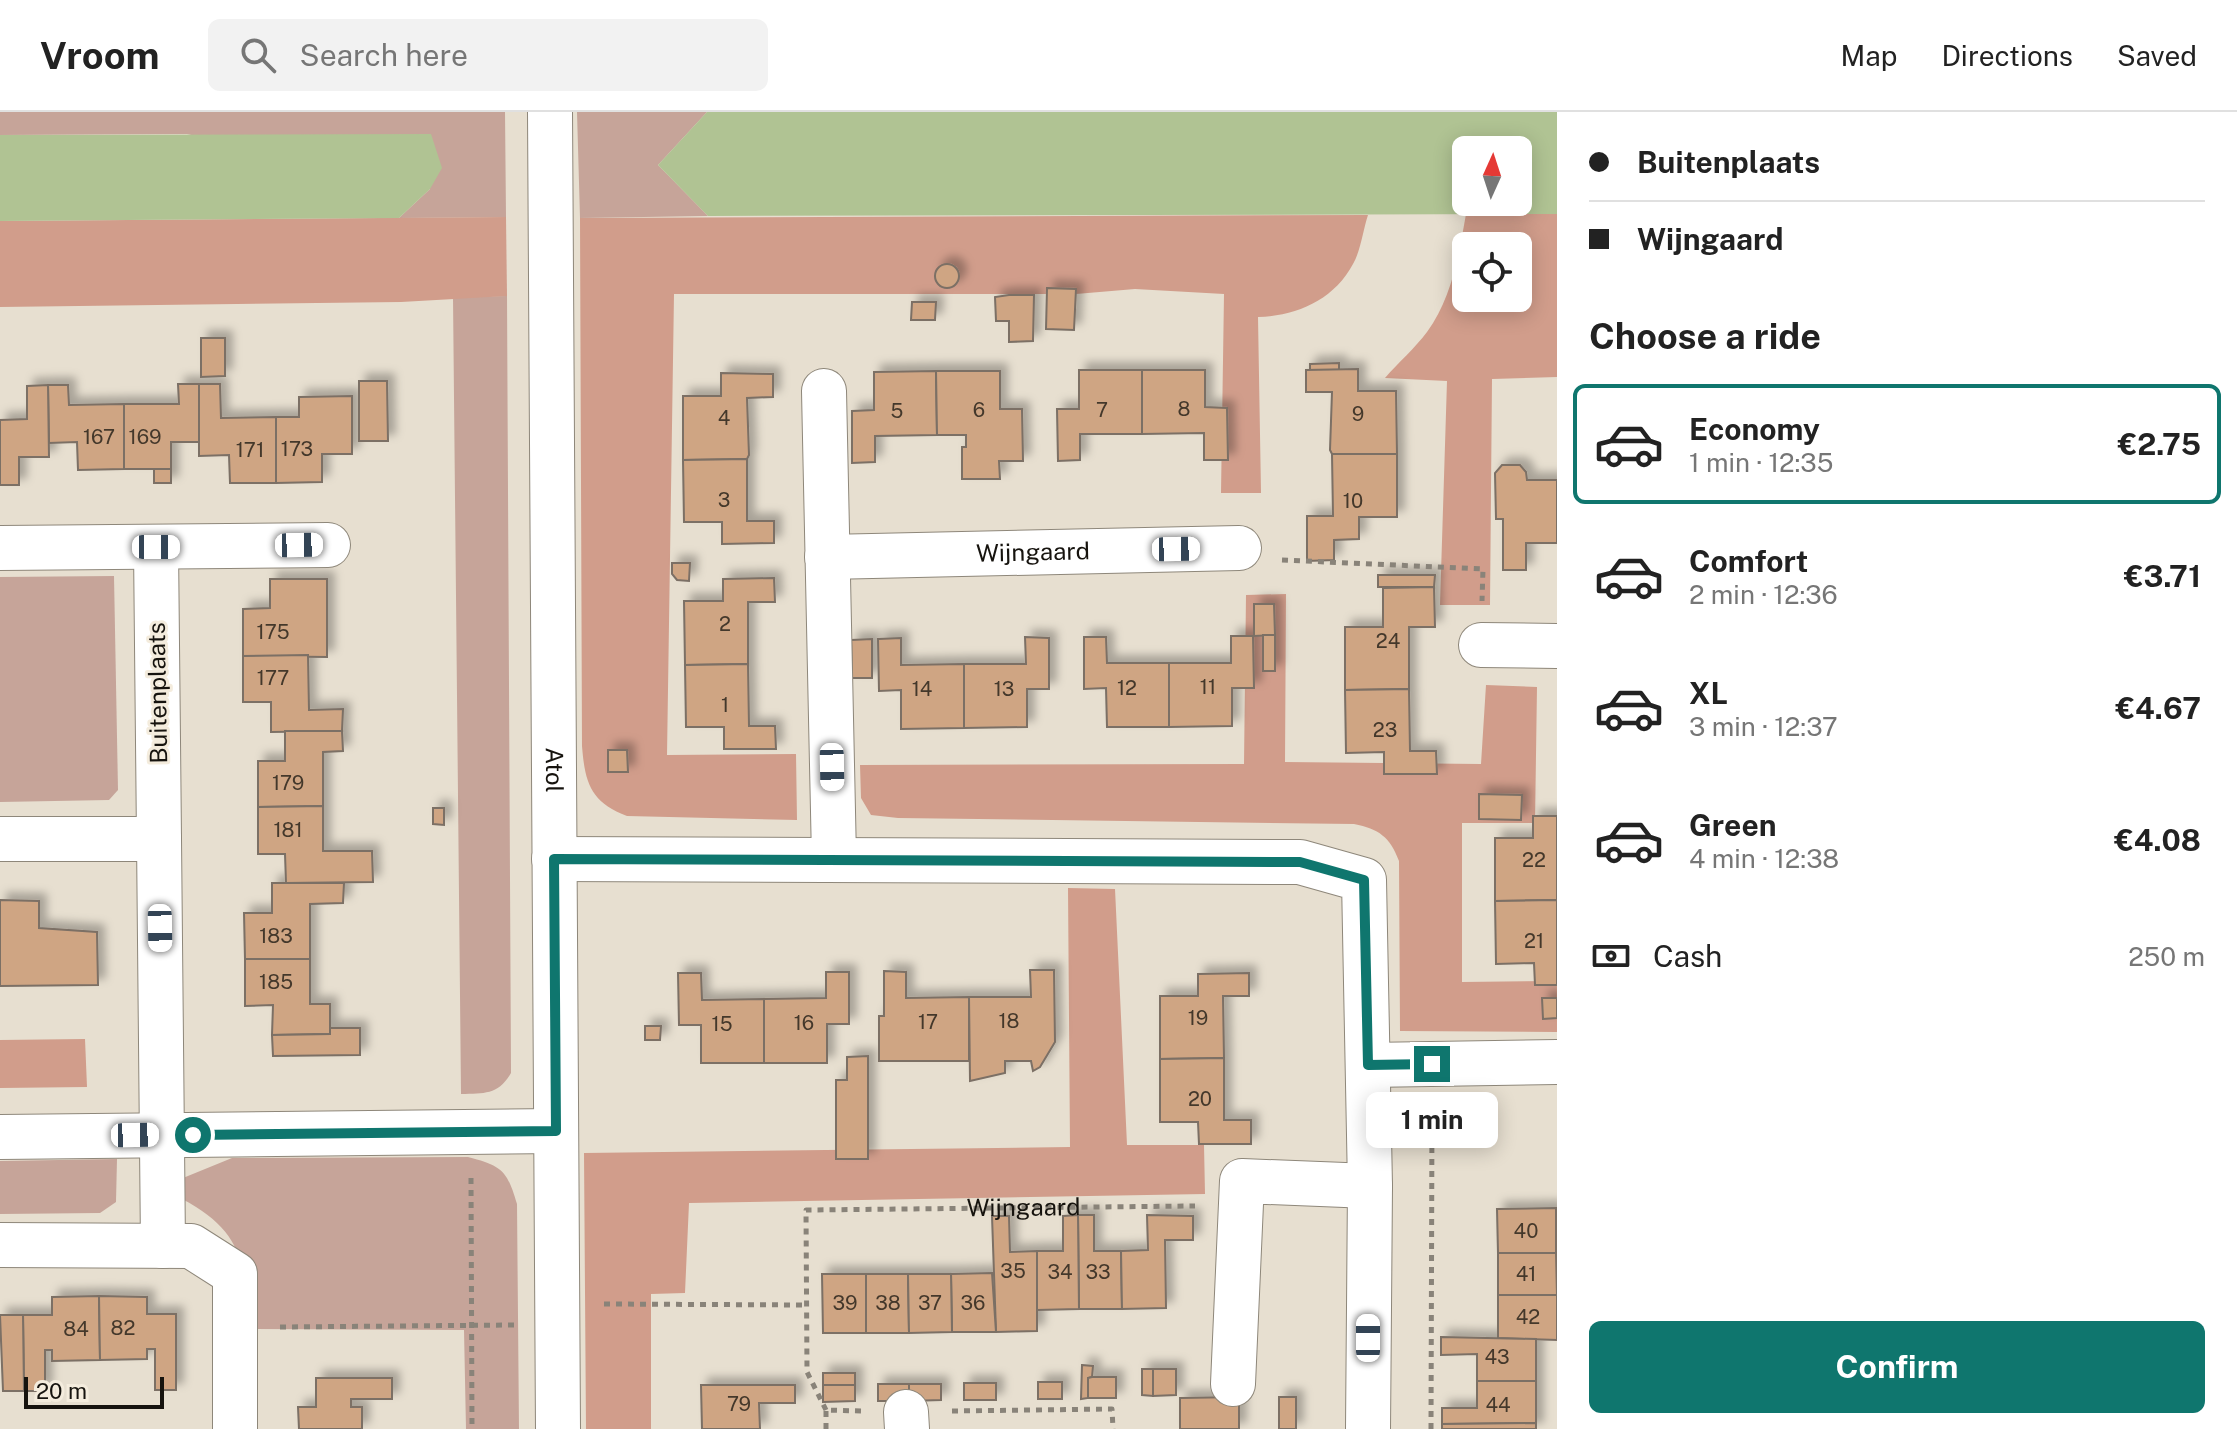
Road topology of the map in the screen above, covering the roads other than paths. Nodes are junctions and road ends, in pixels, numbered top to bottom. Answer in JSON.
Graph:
{"nodes":[{"id":1,"x":550,"y":112,"type":"edge"},
{"id":2,"x":824,"y":391,"type":"dead end"},
{"id":3,"x":328,"y":545,"type":"dead end"},
{"id":4,"x":156,"y":547,"type":"junction"},
{"id":5,"x":0,"y":548,"type":"edge"},
{"id":6,"x":1239,"y":548,"type":"road end"},
{"id":7,"x":827,"y":557,"type":"junction"},
{"id":8,"x":1481,"y":645,"type":"road end"},
{"id":9,"x":1557,"y":646,"type":"edge"},
{"id":10,"x":0,"y":839,"type":"edge"},
{"id":11,"x":159,"y":839,"type":"junction"},
{"id":12,"x":834,"y":858,"type":"junction"},
{"id":13,"x":554,"y":859,"type":"junction"},
{"id":14,"x":1557,"y":1062,"type":"edge"},
{"id":15,"x":1368,"y":1065,"type":"junction"},
{"id":16,"x":556,"y":1131,"type":"junction"},
{"id":17,"x":162,"y":1135,"type":"junction"},
{"id":18,"x":0,"y":1137,"type":"edge"},
{"id":19,"x":1370,"y":1186,"type":"junction"},
{"id":20,"x":0,"y":1245,"type":"edge"},
{"id":21,"x":163,"y":1246,"type":"junction"},
{"id":22,"x":1233,"y":1384,"type":"dead end"},
{"id":23,"x":235,"y":1429,"type":"edge"},
{"id":24,"x":558,"y":1429,"type":"edge"},
{"id":25,"x":1368,"y":1429,"type":"edge"}],
"edges":[{"from":1,"to":13,"type":"street","name":"Atol"},
{"from":2,"to":7,"type":"street"},
{"from":3,"to":4,"type":"street"},
{"from":4,"to":5,"type":"street"},
{"from":4,"to":11,"type":"street","name":"Buitenplaats"},
{"from":6,"to":7,"type":"street","name":"Wijngaard"},
{"from":7,"to":12,"type":"street"},
{"from":8,"to":9,"type":"street"},
{"from":10,"to":11,"type":"street"},
{"from":11,"to":17,"type":"street","name":"Buitenplaats"},
{"from":12,"to":13,"type":"street"},
{"from":12,"to":15,"type":"street"},
{"from":13,"to":16,"type":"street","name":"Atol"},
{"from":14,"to":15,"type":"street"},
{"from":15,"to":19,"type":"street"},
{"from":16,"to":17,"type":"street"},
{"from":16,"to":24,"type":"street","name":"Atol"},
{"from":17,"to":18,"type":"street"},
{"from":17,"to":21,"type":"street","name":"Buitenplaats"},
{"from":19,"to":22,"type":"street"},
{"from":19,"to":25,"type":"street"},
{"from":20,"to":21,"type":"street"},
{"from":21,"to":23,"type":"street"}]}
